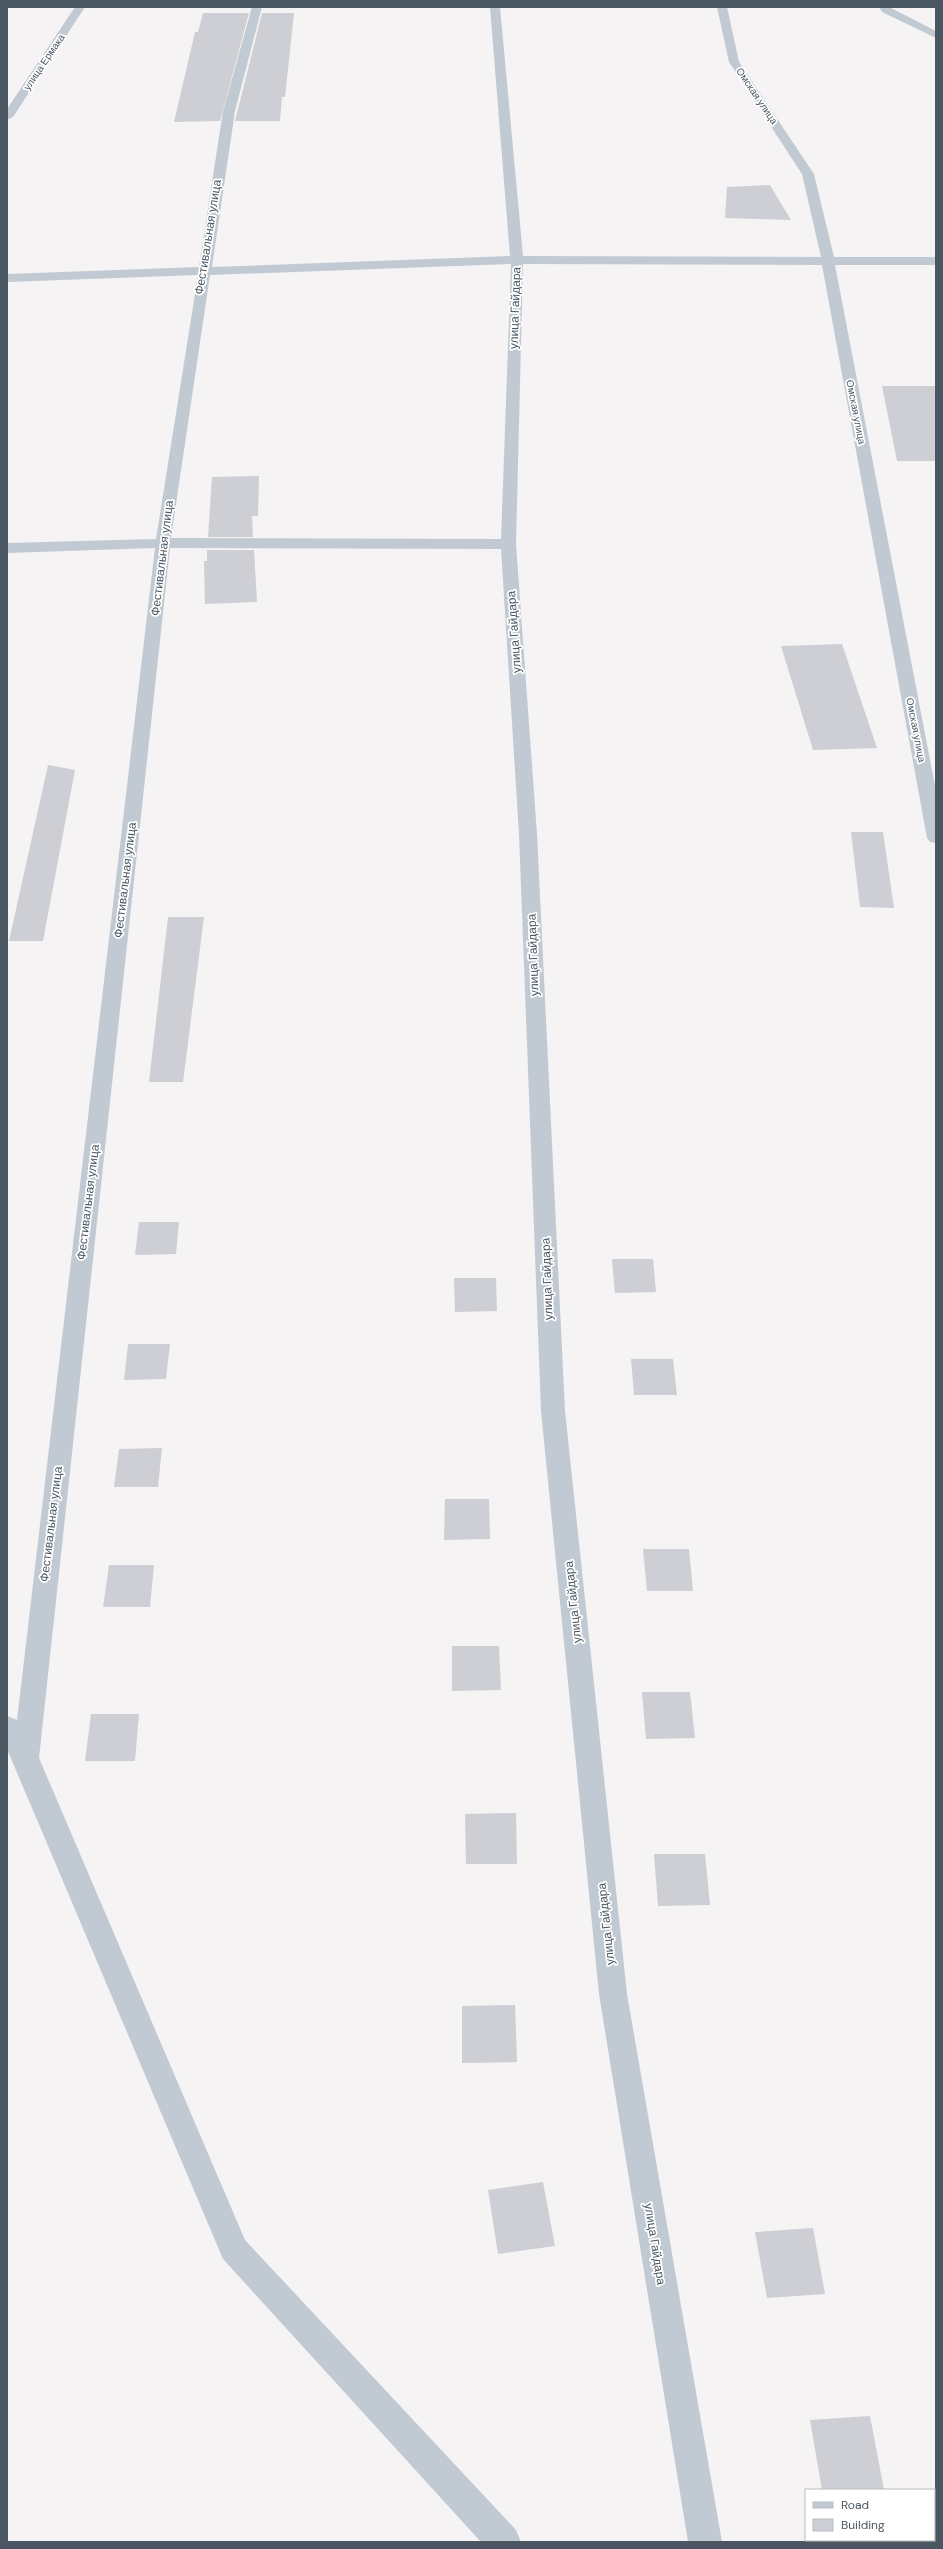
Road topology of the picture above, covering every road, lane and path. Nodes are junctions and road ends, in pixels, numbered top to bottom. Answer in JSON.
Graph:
{"nodes":[{"id":1,"x":80,"y":7,"type":"edge"},
{"id":2,"x":257,"y":7,"type":"edge"},
{"id":3,"x":495,"y":7,"type":"edge"},
{"id":4,"x":722,"y":7,"type":"edge"},
{"id":5,"x":884,"y":7,"type":"edge"},
{"id":6,"x":936,"y":35,"type":"edge"},
{"id":7,"x":7,"y":117,"type":"edge"},
{"id":8,"x":517,"y":260,"type":"junction"},
{"id":9,"x":828,"y":260,"type":"junction"},
{"id":10,"x":936,"y":261,"type":"edge"},
{"id":11,"x":203,"y":271,"type":"junction"},
{"id":12,"x":7,"y":278,"type":"edge"},
{"id":13,"x":163,"y":543,"type":"junction"},
{"id":14,"x":508,"y":544,"type":"junction"},
{"id":15,"x":7,"y":548,"type":"edge"},
{"id":16,"x":936,"y":838,"type":"edge"},
{"id":17,"x":7,"y":1726,"type":"edge"},
{"id":18,"x":26,"y":1758,"type":"junction"},
{"id":19,"x":504,"y":2542,"type":"edge"},
{"id":20,"x":705,"y":2542,"type":"edge"}],
"edges":[{"from":1,"to":7,"type":"street","name":"улица Ермака"},
{"from":2,"to":11,"type":"street","name":"Фестивальная улица"},
{"from":3,"to":8,"type":"street","name":"улица Гайдара"},
{"from":4,"to":9,"type":"street","name":"Омская улица"},
{"from":5,"to":6,"type":"street"},
{"from":8,"to":9,"type":"street"},
{"from":8,"to":11,"type":"street"},
{"from":8,"to":14,"type":"street","name":"улица Гайдара"},
{"from":9,"to":10,"type":"street"},
{"from":9,"to":16,"type":"street","name":"Омская улица"},
{"from":11,"to":12,"type":"street"},
{"from":11,"to":13,"type":"street","name":"Фестивальная улица"},
{"from":13,"to":14,"type":"street"},
{"from":13,"to":15,"type":"street"},
{"from":13,"to":18,"type":"street","name":"Фестивальная улица"},
{"from":14,"to":20,"type":"street","name":"улица Гайдара"},
{"from":17,"to":18,"type":"street"},
{"from":18,"to":19,"type":"street"}]}
